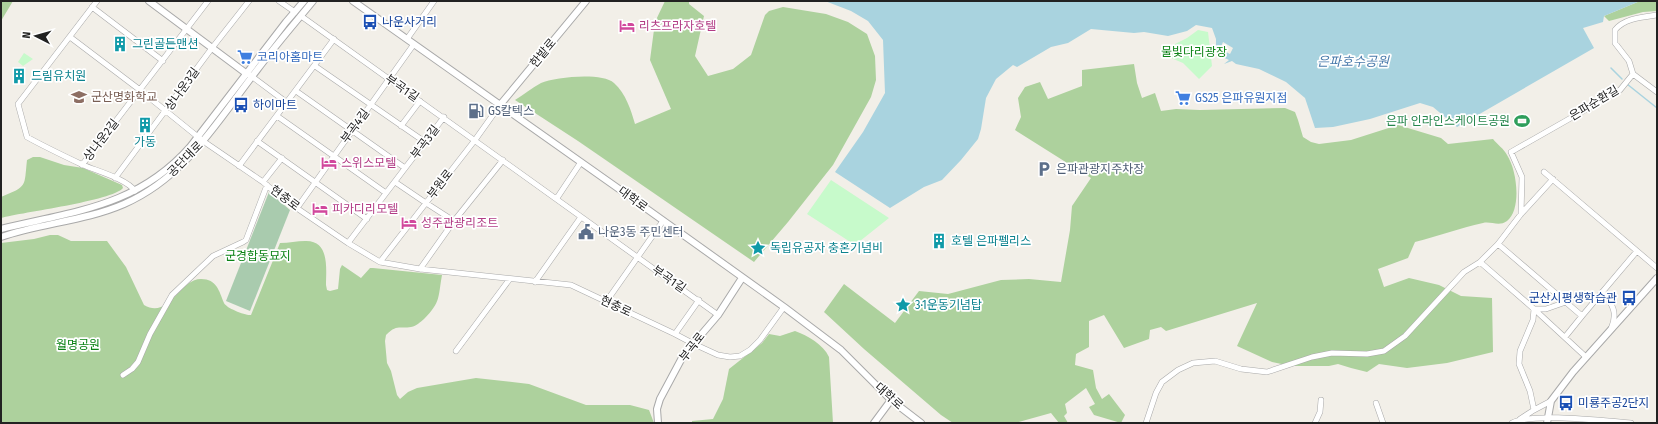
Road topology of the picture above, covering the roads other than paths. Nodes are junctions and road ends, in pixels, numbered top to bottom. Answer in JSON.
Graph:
{"nodes":[{"id":1,"x":97,"y":1,"type":"edge"},
{"id":2,"x":149,"y":1,"type":"edge"},
{"id":3,"x":208,"y":1,"type":"edge"},
{"id":4,"x":249,"y":1,"type":"edge"},
{"id":5,"x":279,"y":1,"type":"edge"},
{"id":6,"x":304,"y":1,"type":"edge"},
{"id":7,"x":313,"y":1,"type":"edge"},
{"id":8,"x":353,"y":1,"type":"edge"},
{"id":9,"x":434,"y":1,"type":"edge"},
{"id":10,"x":586,"y":1,"type":"edge"},
{"id":11,"x":92,"y":7,"type":"junction"},
{"id":12,"x":294,"y":12,"type":"junction"},
{"id":13,"x":1657,"y":15,"type":"edge"},
{"id":14,"x":301,"y":16,"type":"junction"},
{"id":15,"x":186,"y":29,"type":"junction"},
{"id":16,"x":70,"y":37,"type":"junction"},
{"id":17,"x":334,"y":39,"type":"junction"},
{"id":18,"x":407,"y":39,"type":"junction"},
{"id":19,"x":414,"y":44,"type":"junction"},
{"id":20,"x":212,"y":48,"type":"junction"},
{"id":21,"x":163,"y":61,"type":"junction"},
{"id":22,"x":315,"y":66,"type":"junction"},
{"id":23,"x":1633,"y":74,"type":"junction"},
{"id":24,"x":249,"y":75,"type":"junction"},
{"id":25,"x":389,"y":79,"type":"junction"},
{"id":26,"x":140,"y":90,"type":"junction"},
{"id":27,"x":296,"y":91,"type":"junction"},
{"id":28,"x":1657,"y":92,"type":"edge"},
{"id":29,"x":420,"y":101,"type":"junction"},
{"id":30,"x":286,"y":102,"type":"junction"},
{"id":31,"x":370,"y":105,"type":"junction"},
{"id":32,"x":500,"y":105,"type":"junction"},
{"id":33,"x":166,"y":111,"type":"junction"},
{"id":34,"x":277,"y":116,"type":"junction"},
{"id":35,"x":444,"y":117,"type":"junction"},
{"id":36,"x":401,"y":126,"type":"junction"},
{"id":37,"x":351,"y":131,"type":"junction"},
{"id":38,"x":200,"y":139,"type":"junction"},
{"id":39,"x":475,"y":140,"type":"junction"},
{"id":40,"x":257,"y":141,"type":"junction"},
{"id":41,"x":425,"y":142,"type":"junction"},
{"id":42,"x":333,"y":156,"type":"junction"},
{"id":43,"x":282,"y":158,"type":"junction"},
{"id":44,"x":503,"y":160,"type":"junction"},
{"id":45,"x":581,"y":162,"type":"junction"},
{"id":46,"x":82,"y":165,"type":"junction"},
{"id":47,"x":239,"y":166,"type":"junction"},
{"id":48,"x":405,"y":168,"type":"junction"},
{"id":49,"x":1544,"y":172,"type":"dead end"},
{"id":50,"x":115,"y":178,"type":"junction"},
{"id":51,"x":1553,"y":179,"type":"junction"},
{"id":52,"x":315,"y":182,"type":"junction"},
{"id":53,"x":395,"y":182,"type":"junction"},
{"id":54,"x":265,"y":184,"type":"junction"},
{"id":55,"x":135,"y":191,"type":"junction"},
{"id":56,"x":386,"y":193,"type":"junction"},
{"id":57,"x":557,"y":198,"type":"junction"},
{"id":58,"x":426,"y":203,"type":"junction"},
{"id":59,"x":297,"y":208,"type":"junction"},
{"id":60,"x":1521,"y":214,"type":"junction"},
{"id":61,"x":581,"y":217,"type":"junction"},
{"id":62,"x":367,"y":219,"type":"junction"},
{"id":63,"x":454,"y":221,"type":"junction"},
{"id":64,"x":663,"y":221,"type":"junction"},
{"id":65,"x":1,"y":228,"type":"edge"},
{"id":66,"x":1,"y":237,"type":"edge"},
{"id":67,"x":348,"y":243,"type":"junction"},
{"id":68,"x":1498,"y":244,"type":"junction"},
{"id":69,"x":1637,"y":251,"type":"junction"},
{"id":70,"x":637,"y":257,"type":"junction"},
{"id":71,"x":380,"y":262,"type":"junction"},
{"id":72,"x":1480,"y":262,"type":"junction"},
{"id":73,"x":1657,"y":268,"type":"edge"},
{"id":74,"x":420,"y":269,"type":"junction"},
{"id":75,"x":742,"y":278,"type":"junction"},
{"id":76,"x":1657,"y":278,"type":"edge"},
{"id":77,"x":509,"y":280,"type":"junction"},
{"id":78,"x":535,"y":282,"type":"junction"},
{"id":79,"x":1602,"y":292,"type":"junction"},
{"id":80,"x":699,"y":300,"type":"junction"},
{"id":81,"x":606,"y":302,"type":"junction"},
{"id":82,"x":1566,"y":302,"type":"junction"},
{"id":83,"x":784,"y":308,"type":"junction"},
{"id":84,"x":1534,"y":309,"type":"junction"},
{"id":85,"x":718,"y":315,"type":"junction"},
{"id":86,"x":1582,"y":316,"type":"junction"},
{"id":87,"x":1610,"y":330,"type":"junction"},
{"id":88,"x":675,"y":334,"type":"junction"},
{"id":89,"x":1565,"y":337,"type":"junction"},
{"id":90,"x":694,"y":344,"type":"junction"},
{"id":91,"x":456,"y":351,"type":"dead end"},
{"id":92,"x":1586,"y":357,"type":"junction"},
{"id":93,"x":123,"y":375,"type":"dead end"},
{"id":94,"x":891,"y":400,"type":"junction"},
{"id":95,"x":1321,"y":400,"type":"dead end"},
{"id":96,"x":1551,"y":401,"type":"junction"},
{"id":97,"x":1376,"y":403,"type":"dead end"},
{"id":98,"x":1534,"y":410,"type":"junction"},
{"id":99,"x":1519,"y":419,"type":"junction"},
{"id":100,"x":1547,"y":420,"type":"edge"},
{"id":101,"x":1580,"y":421,"type":"edge"},
{"id":102,"x":1597,"y":422,"type":"edge"},
{"id":103,"x":658,"y":423,"type":"edge"},
{"id":104,"x":874,"y":423,"type":"edge"},
{"id":105,"x":921,"y":423,"type":"edge"},
{"id":106,"x":1146,"y":423,"type":"edge"},
{"id":107,"x":1315,"y":423,"type":"edge"},
{"id":108,"x":1382,"y":423,"type":"edge"},
{"id":109,"x":1512,"y":423,"type":"edge"},
{"id":110,"x":1631,"y":423,"type":"edge"}],
"edges":[{"from":1,"to":11,"type":"street"},
{"from":2,"to":15,"type":"street"},
{"from":3,"to":15,"type":"street","name":"상나운2길"},
{"from":4,"to":20,"type":"street","name":"상나운3길"},
{"from":5,"to":12,"type":"street"},
{"from":6,"to":12,"type":"street","name":"공단대로"},
{"from":7,"to":14,"type":"street","name":"공단대로"},
{"from":8,"to":18,"type":"street","name":"대학로"},
{"from":9,"to":18,"type":"street"},
{"from":10,"to":32,"type":"street","name":"한밭로"},
{"from":11,"to":16,"type":"street"},
{"from":11,"to":21,"type":"street"},
{"from":12,"to":24,"type":"street","name":"공단대로"},
{"from":13,"to":23,"type":"street"},
{"from":14,"to":17,"type":"street","name":"부곡1길"},
{"from":14,"to":24,"type":"street","name":"공단대로"},
{"from":15,"to":20,"type":"street"},
{"from":15,"to":21,"type":"street","name":"상나운2길"},
{"from":16,"to":26,"type":"street","name":"현충로"},
{"from":16,"to":46,"type":"street"},
{"from":17,"to":22,"type":"street"},
{"from":17,"to":25,"type":"street","name":"부곡1길"},
{"from":18,"to":19,"type":"street","name":"대학로"},
{"from":19,"to":25,"type":"street","name":"부곡4길"},
{"from":19,"to":32,"type":"street","name":"대학로"},
{"from":20,"to":24,"type":"street"},
{"from":20,"to":33,"type":"street","name":"상나운3길"},
{"from":21,"to":26,"type":"street","name":"상나운2길"},
{"from":22,"to":27,"type":"street"},
{"from":22,"to":31,"type":"street"},
{"from":23,"to":28,"type":"street"},
{"from":23,"to":60,"type":"street","name":"은파순환길"},
{"from":24,"to":30,"type":"street"},
{"from":24,"to":38,"type":"street","name":"공단대로"},
{"from":25,"to":29,"type":"street","name":"부곡1길"},
{"from":25,"to":31,"type":"street","name":"부곡4길"},
{"from":26,"to":33,"type":"street","name":"현충로"},
{"from":26,"to":46,"type":"street","name":"상나운2길"},
{"from":27,"to":30,"type":"street"},
{"from":27,"to":37,"type":"street"},
{"from":29,"to":35,"type":"street","name":"부곡1길"},
{"from":29,"to":36,"type":"street"},
{"from":30,"to":34,"type":"street"},
{"from":31,"to":36,"type":"street"},
{"from":31,"to":37,"type":"street","name":"부곡4길"},
{"from":32,"to":39,"type":"street","name":"부원로"},
{"from":32,"to":45,"type":"street","name":"대학로"},
{"from":33,"to":38,"type":"street","name":"현충로"},
{"from":33,"to":50,"type":"street","name":"상나운3길"},
{"from":34,"to":40,"type":"street"},
{"from":34,"to":42,"type":"street"},
{"from":35,"to":39,"type":"street","name":"부곡1길"},
{"from":35,"to":41,"type":"street","name":"부곡3길"},
{"from":36,"to":41,"type":"street"},
{"from":37,"to":42,"type":"street","name":"부곡4길"},
{"from":37,"to":48,"type":"street"},
{"from":38,"to":47,"type":"street","name":"현충로"},
{"from":38,"to":55,"type":"street","name":"공단대로"},
{"from":38,"to":66,"type":"street","name":"공단대로"},
{"from":39,"to":44,"type":"street","name":"부곡1길"},
{"from":39,"to":58,"type":"street","name":"부원로"},
{"from":40,"to":43,"type":"street"},
{"from":40,"to":47,"type":"street"},
{"from":41,"to":48,"type":"street","name":"부곡3길"},
{"from":42,"to":52,"type":"street","name":"부곡4길"},
{"from":42,"to":56,"type":"street"},
{"from":43,"to":52,"type":"street"},
{"from":43,"to":54,"type":"street"},
{"from":44,"to":57,"type":"street","name":"부곡1길"},
{"from":44,"to":63,"type":"street"},
{"from":45,"to":57,"type":"street"},
{"from":45,"to":64,"type":"street","name":"대학로"},
{"from":46,"to":50,"type":"street"},
{"from":47,"to":54,"type":"street","name":"현충로"},
{"from":48,"to":53,"type":"street","name":"부곡3길"},
{"from":49,"to":51,"type":"street"},
{"from":50,"to":55,"type":"street"},
{"from":51,"to":60,"type":"street"},
{"from":51,"to":69,"type":"street"},
{"from":52,"to":59,"type":"street","name":"부곡4길"},
{"from":52,"to":62,"type":"street"},
{"from":53,"to":56,"type":"street","name":"부곡3길"},
{"from":53,"to":58,"type":"street"},
{"from":54,"to":59,"type":"street","name":"현충로"},
{"from":54,"to":93,"type":"street"},
{"from":55,"to":65,"type":"street","name":"공단대로"},
{"from":56,"to":62,"type":"street","name":"부곡3길"},
{"from":57,"to":61,"type":"street","name":"부곡1길"},
{"from":58,"to":63,"type":"street"},
{"from":58,"to":71,"type":"street","name":"부원로"},
{"from":59,"to":67,"type":"street","name":"현충로"},
{"from":60,"to":68,"type":"street"},
{"from":61,"to":70,"type":"street","name":"부곡1길"},
{"from":61,"to":78,"type":"street"},
{"from":62,"to":67,"type":"street","name":"부곡3길"},
{"from":63,"to":74,"type":"street"},
{"from":64,"to":70,"type":"street"},
{"from":64,"to":75,"type":"street","name":"대학로"},
{"from":67,"to":71,"type":"street","name":"현충로"},
{"from":68,"to":72,"type":"street"},
{"from":68,"to":82,"type":"street"},
{"from":69,"to":73,"type":"street"},
{"from":69,"to":79,"type":"street"},
{"from":70,"to":80,"type":"street","name":"부곡1길"},
{"from":70,"to":81,"type":"street"},
{"from":71,"to":74,"type":"street","name":"현충로"},
{"from":72,"to":84,"type":"street"},
{"from":72,"to":106,"type":"street"},
{"from":74,"to":77,"type":"street","name":"현충로"},
{"from":75,"to":83,"type":"street","name":"대학로"},
{"from":75,"to":85,"type":"street","name":"부곡로"},
{"from":76,"to":87,"type":"street"},
{"from":77,"to":78,"type":"street","name":"현충로"},
{"from":77,"to":91,"type":"street"},
{"from":78,"to":81,"type":"street","name":"현충로"},
{"from":79,"to":86,"type":"street"},
{"from":79,"to":87,"type":"street"},
{"from":80,"to":85,"type":"street","name":"부곡1길"},
{"from":80,"to":88,"type":"street","name":"부곡1길"},
{"from":81,"to":88,"type":"street","name":"현충로"},
{"from":82,"to":84,"type":"street"},
{"from":82,"to":86,"type":"street"},
{"from":83,"to":90,"type":"street","name":"현충로"},
{"from":83,"to":94,"type":"street","name":"대학로"},
{"from":84,"to":89,"type":"street"},
{"from":84,"to":98,"type":"street"},
{"from":85,"to":90,"type":"street","name":"부곡로"},
{"from":86,"to":89,"type":"street"},
{"from":87,"to":92,"type":"street"},
{"from":88,"to":90,"type":"street","name":"현충로"},
{"from":89,"to":92,"type":"street"},
{"from":90,"to":103,"type":"street","name":"부곡로"},
{"from":92,"to":96,"type":"street"},
{"from":94,"to":104,"type":"street"},
{"from":94,"to":105,"type":"street","name":"대학로"},
{"from":95,"to":107,"type":"street"},
{"from":96,"to":98,"type":"street"},
{"from":96,"to":100,"type":"street"},
{"from":97,"to":108,"type":"street"},
{"from":98,"to":99,"type":"street"},
{"from":99,"to":100,"type":"street"},
{"from":99,"to":109,"type":"street"},
{"from":100,"to":101,"type":"street"},
{"from":101,"to":102,"type":"street"},
{"from":102,"to":110,"type":"street"}]}
